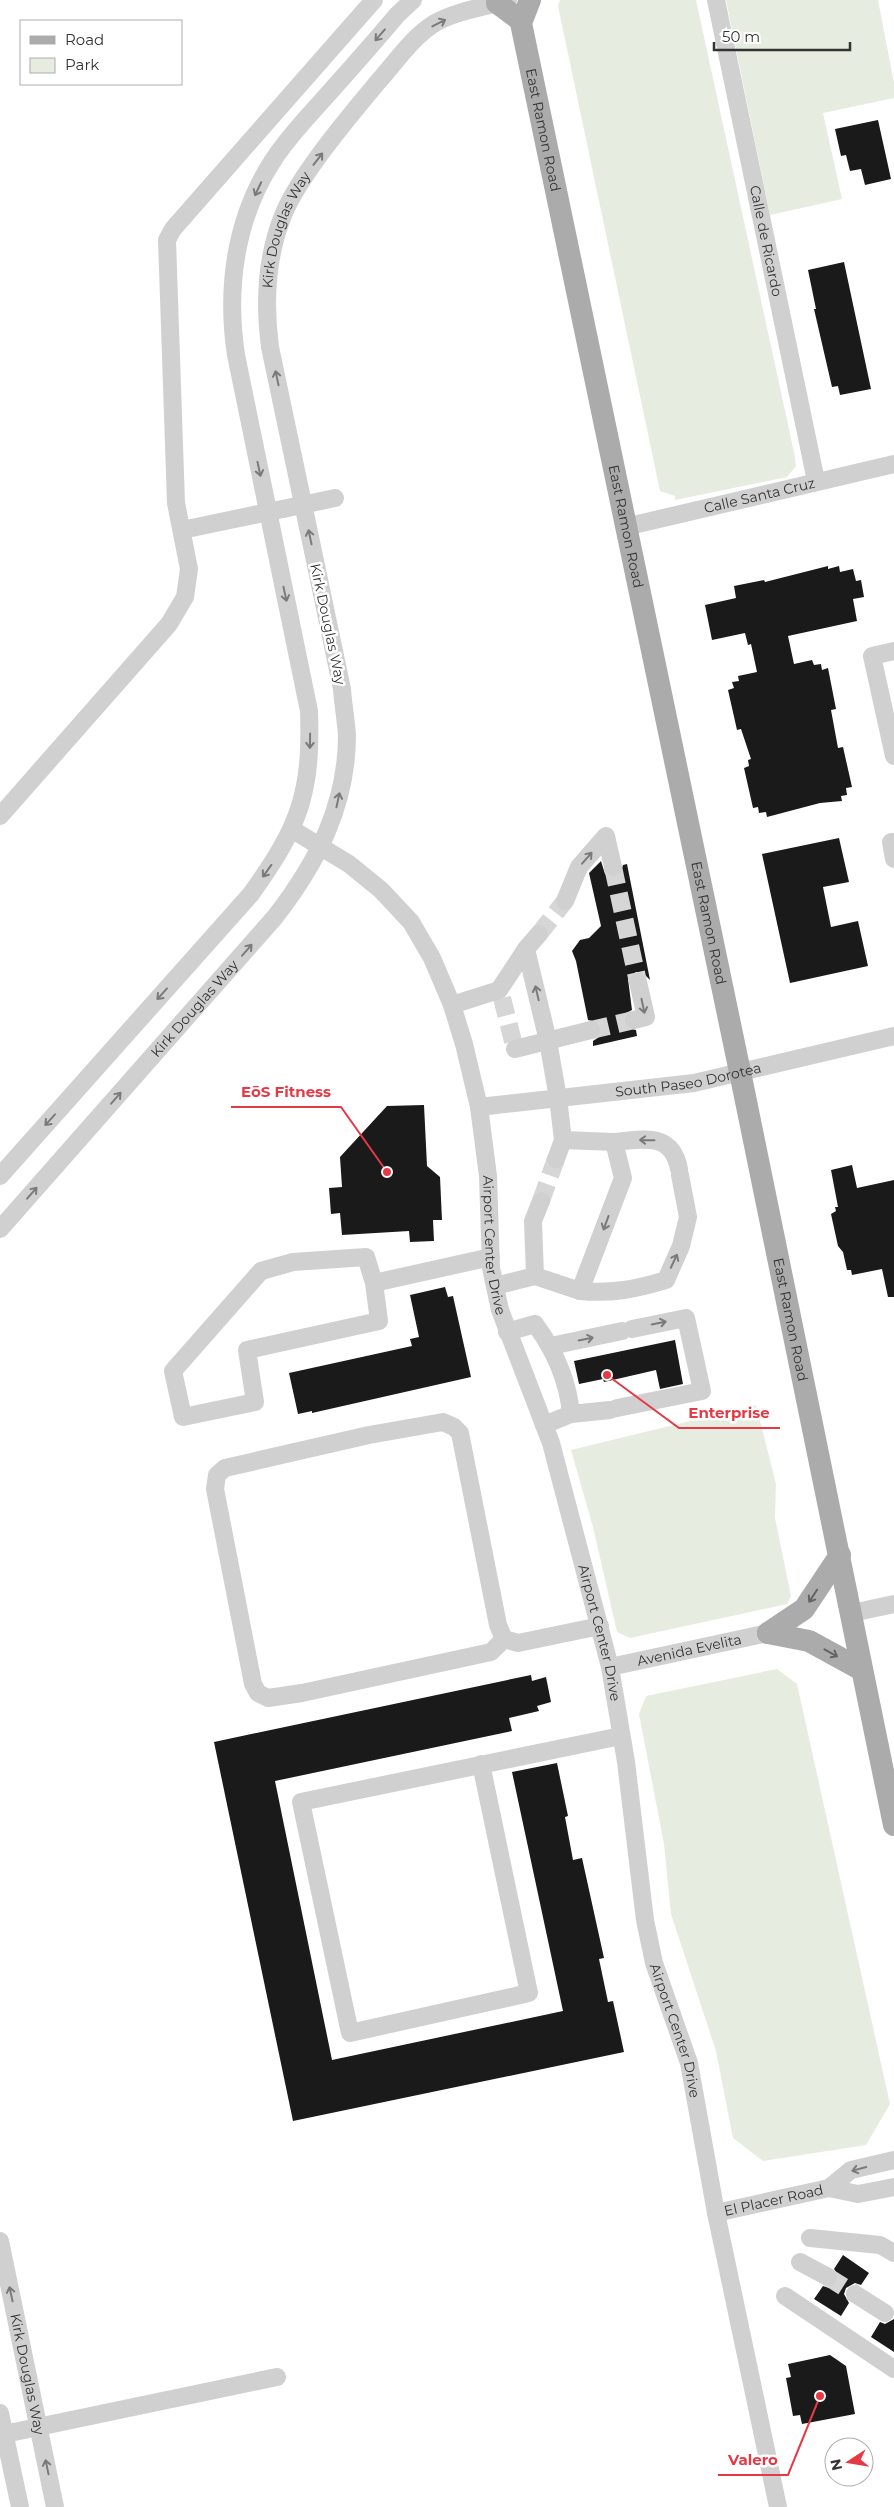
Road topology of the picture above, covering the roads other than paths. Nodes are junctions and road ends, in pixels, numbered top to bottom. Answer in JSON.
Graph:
{"nodes":[{"id":1,"x":374,"y":0,"type":"edge"},
{"id":2,"x":414,"y":0,"type":"edge"},
{"id":3,"x":530,"y":0,"type":"edge"},
{"id":4,"x":716,"y":0,"type":"edge"},
{"id":5,"x":501,"y":1,"type":"edge"},
{"id":6,"x":520,"y":20,"type":"junction"},
{"id":7,"x":894,"y":464,"type":"edge"},
{"id":8,"x":816,"y":481,"type":"junction"},
{"id":9,"x":335,"y":498,"type":"dead end"},
{"id":10,"x":303,"y":505,"type":"junction"},
{"id":11,"x":268,"y":512,"type":"junction"},
{"id":12,"x":625,"y":527,"type":"junction"},
{"id":13,"x":182,"y":530,"type":"junction"},
{"id":14,"x":894,"y":651,"type":"edge"},
{"id":15,"x":894,"y":756,"type":"edge"},
{"id":16,"x":0,"y":816,"type":"edge"},
{"id":17,"x":293,"y":830,"type":"junction"},
{"id":18,"x":894,"y":842,"type":"edge"},
{"id":19,"x":321,"y":846,"type":"junction"},
{"id":20,"x":894,"y":859,"type":"edge"},
{"id":21,"x":614,"y":867,"type":"tunnel mouth"},
{"id":22,"x":565,"y":902,"type":"tunnel mouth"},
{"id":23,"x":539,"y":934,"type":"tunnel mouth"},
{"id":24,"x":526,"y":949,"type":"junction"},
{"id":25,"x":638,"y":982,"type":"tunnel mouth"},
{"id":26,"x":452,"y":1005,"type":"junction"},
{"id":27,"x":634,"y":1020,"type":"tunnel mouth"},
{"id":28,"x":591,"y":1030,"type":"tunnel mouth"},
{"id":29,"x":894,"y":1036,"type":"edge"},
{"id":30,"x":548,"y":1040,"type":"junction"},
{"id":31,"x":515,"y":1049,"type":"dead end"},
{"id":32,"x":740,"y":1072,"type":"junction"},
{"id":33,"x":558,"y":1098,"type":"junction"},
{"id":34,"x":479,"y":1107,"type":"junction"},
{"id":35,"x":563,"y":1140,"type":"junction"},
{"id":36,"x":614,"y":1142,"type":"junction"},
{"id":37,"x":556,"y":1159,"type":"tunnel mouth"},
{"id":38,"x":0,"y":1176,"type":"edge"},
{"id":39,"x":541,"y":1201,"type":"tunnel mouth"},
{"id":40,"x":0,"y":1229,"type":"edge"},
{"id":41,"x":491,"y":1257,"type":"junction"},
{"id":42,"x":535,"y":1276,"type":"junction"},
{"id":43,"x":374,"y":1283,"type":"junction"},
{"id":44,"x":495,"y":1286,"type":"junction"},
{"id":45,"x":580,"y":1291,"type":"junction"},
{"id":46,"x":507,"y":1332,"type":"junction"},
{"id":47,"x":551,"y":1346,"type":"junction"},
{"id":48,"x":571,"y":1414,"type":"junction"},
{"id":49,"x":544,"y":1426,"type":"junction"},
{"id":50,"x":840,"y":1556,"type":"junction"},
{"id":51,"x":894,"y":1604,"type":"edge"},
{"id":52,"x":852,"y":1613,"type":"junction"},
{"id":53,"x":600,"y":1626,"type":"junction"},
{"id":54,"x":768,"y":1633,"type":"junction"},
{"id":55,"x":504,"y":1639,"type":"junction"},
{"id":56,"x":610,"y":1667,"type":"junction"},
{"id":57,"x":862,"y":1670,"type":"junction"},
{"id":58,"x":621,"y":1736,"type":"junction"},
{"id":59,"x":481,"y":1764,"type":"junction"},
{"id":60,"x":894,"y":1825,"type":"edge"},
{"id":61,"x":894,"y":2160,"type":"edge"},
{"id":62,"x":894,"y":2186,"type":"edge"},
{"id":63,"x":829,"y":2188,"type":"junction"},
{"id":64,"x":716,"y":2213,"type":"junction"},
{"id":65,"x":810,"y":2238,"type":"dead end"},
{"id":66,"x":0,"y":2241,"type":"edge"},
{"id":67,"x":894,"y":2253,"type":"edge"},
{"id":68,"x":800,"y":2262,"type":"dead end"},
{"id":69,"x":828,"y":2277,"type":"tunnel mouth"},
{"id":70,"x":856,"y":2294,"type":"tunnel mouth"},
{"id":71,"x":785,"y":2296,"type":"dead end"},
{"id":72,"x":885,"y":2313,"type":"dead end"},
{"id":73,"x":894,"y":2370,"type":"edge"},
{"id":74,"x":277,"y":2376,"type":"dead end"},
{"id":75,"x":0,"y":2413,"type":"edge"},
{"id":76,"x":39,"y":2428,"type":"junction"},
{"id":77,"x":2,"y":2435,"type":"edge"},
{"id":78,"x":20,"y":2507,"type":"edge"},
{"id":79,"x":55,"y":2507,"type":"edge"},
{"id":80,"x":778,"y":2507,"type":"edge"}],
"edges":[{"from":1,"to":13,"type":"street"},
{"from":2,"to":11,"type":"street","one_way":true},
{"from":3,"to":6,"type":"main road"},
{"from":4,"to":8,"type":"street","name":"Calle de Ricardo"},
{"from":5,"to":6,"type":"main road"},
{"from":10,"to":5,"type":"street","name":"Kirk Douglas Way","one_way":true},
{"from":6,"to":12,"type":"main road","name":"East Ramon Road"},
{"from":7,"to":8,"type":"street","name":"Calle Santa Cruz"},
{"from":8,"to":12,"type":"street","name":"Calle Santa Cruz"},
{"from":9,"to":10,"type":"street"},
{"from":10,"to":11,"type":"street"},
{"from":19,"to":10,"type":"street","name":"Kirk Douglas Way","one_way":true},
{"from":11,"to":13,"type":"street"},
{"from":11,"to":17,"type":"street","one_way":true},
{"from":12,"to":32,"type":"main road","name":"East Ramon Road"},
{"from":13,"to":16,"type":"street"},
{"from":14,"to":15,"type":"street"},
{"from":17,"to":19,"type":"street","name":"Airport Center Drive"},
{"from":17,"to":38,"type":"street","one_way":true},
{"from":18,"to":20,"type":"street"},
{"from":19,"to":26,"type":"street","name":"Airport Center Drive"},
{"from":40,"to":19,"type":"street","name":"Kirk Douglas Way","one_way":true},
{"from":22,"to":21,"type":"street","one_way":true},
{"from":23,"to":24,"type":"street"},
{"from":24,"to":26,"type":"street"},
{"from":30,"to":24,"type":"street","one_way":true},
{"from":25,"to":27,"type":"street","one_way":true},
{"from":26,"to":34,"type":"street","name":"Airport Center Drive"},
{"from":28,"to":30,"type":"street"},
{"from":29,"to":32,"type":"street","name":"South Paseo Dorotea"},
{"from":30,"to":31,"type":"street"},
{"from":30,"to":33,"type":"street"},
{"from":32,"to":33,"type":"street","name":"South Paseo Dorotea"},
{"from":32,"to":50,"type":"main road","name":"East Ramon Road"},
{"from":33,"to":34,"type":"street","name":"South Paseo Dorotea"},
{"from":33,"to":35,"type":"street"},
{"from":34,"to":41,"type":"street","name":"Airport Center Drive"},
{"from":35,"to":36,"type":"street"},
{"from":35,"to":37,"type":"street"},
{"from":36,"to":45,"type":"street","one_way":true},
{"from":45,"to":36,"type":"street","one_way":true},
{"from":39,"to":42,"type":"street"},
{"from":41,"to":43,"type":"street"},
{"from":41,"to":44,"type":"street","name":"Airport Center Drive"},
{"from":42,"to":44,"type":"street"},
{"from":42,"to":45,"type":"street"},
{"from":43,"to":43,"type":"street"},
{"from":44,"to":46,"type":"street","name":"Airport Center Drive"},
{"from":46,"to":47,"type":"street"},
{"from":46,"to":49,"type":"street","name":"Airport Center Drive"},
{"from":47,"to":48,"type":"street"},
{"from":47,"to":48,"type":"street","one_way":true},
{"from":48,"to":49,"type":"street"},
{"from":49,"to":53,"type":"street","name":"Airport Center Drive"},
{"from":50,"to":52,"type":"main road","name":"East Ramon Road"},
{"from":50,"to":54,"type":"main road","one_way":true},
{"from":51,"to":52,"type":"street"},
{"from":52,"to":57,"type":"main road","name":"East Ramon Road"},
{"from":53,"to":55,"type":"street"},
{"from":53,"to":56,"type":"street","name":"Airport Center Drive"},
{"from":54,"to":56,"type":"street","name":"Avenida Evelita"},
{"from":54,"to":57,"type":"main road","one_way":true},
{"from":55,"to":55,"type":"street"},
{"from":56,"to":58,"type":"street","name":"Airport Center Drive"},
{"from":57,"to":60,"type":"main road","name":"East Ramon Road"},
{"from":58,"to":59,"type":"street"},
{"from":58,"to":64,"type":"street","name":"Airport Center Drive"},
{"from":59,"to":59,"type":"street"},
{"from":61,"to":63,"type":"street","name":"El Placer Road","one_way":true},
{"from":62,"to":63,"type":"street","name":"El Placer Road"},
{"from":63,"to":64,"type":"street","name":"El Placer Road"},
{"from":64,"to":80,"type":"street","name":"Airport Center Drive"},
{"from":65,"to":67,"type":"street"},
{"from":76,"to":66,"type":"street","name":"Kirk Douglas Way","one_way":true},
{"from":68,"to":69,"type":"street"},
{"from":70,"to":72,"type":"street"},
{"from":71,"to":73,"type":"street"},
{"from":74,"to":76,"type":"street"},
{"from":75,"to":77,"type":"street"},
{"from":76,"to":77,"type":"street"},
{"from":79,"to":76,"type":"street","name":"Kirk Douglas Way","one_way":true},
{"from":77,"to":78,"type":"street"}]}
